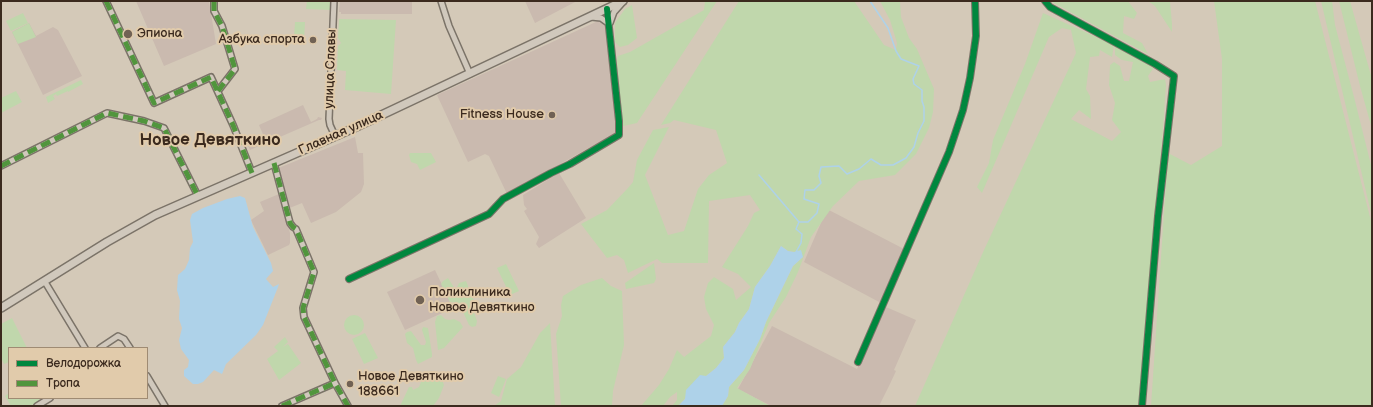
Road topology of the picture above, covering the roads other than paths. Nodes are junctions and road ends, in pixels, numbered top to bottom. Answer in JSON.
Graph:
{"nodes":[{"id":1,"x":106,"y":1,"type":"edge"},
{"id":2,"x":214,"y":1,"type":"edge"},
{"id":3,"x":334,"y":1,"type":"edge"},
{"id":4,"x":441,"y":1,"type":"edge"},
{"id":5,"x":624,"y":1,"type":"edge"},
{"id":6,"x":975,"y":1,"type":"edge"},
{"id":7,"x":1045,"y":1,"type":"edge"},
{"id":8,"x":607,"y":9,"type":"junction"},
{"id":9,"x":590,"y":17,"type":"junction"},
{"id":10,"x":609,"y":26,"type":"junction"},
{"id":11,"x":470,"y":74,"type":"junction"},
{"id":12,"x":218,"y":91,"type":"junction"},
{"id":13,"x":335,"y":136,"type":"junction"},
{"id":14,"x":274,"y":163,"type":"junction"},
{"id":15,"x":1,"y":166,"type":"edge"},
{"id":16,"x":252,"y":173,"type":"junction"},
{"id":17,"x":198,"y":196,"type":"junction"},
{"id":18,"x":349,"y":279,"type":"dead end"},
{"id":19,"x":45,"y":282,"type":"junction"},
{"id":20,"x":1,"y":308,"type":"edge"},
{"id":21,"x":84,"y":347,"type":"edge"},
{"id":22,"x":102,"y":347,"type":"edge"},
{"id":23,"x":129,"y":347,"type":"edge"},
{"id":24,"x":858,"y":362,"type":"dead end"},
{"id":25,"x":148,"y":378,"type":"edge"},
{"id":26,"x":334,"y":383,"type":"junction"},
{"id":27,"x":48,"y":399,"type":"edge"},
{"id":28,"x":37,"y":406,"type":"edge"},
{"id":29,"x":165,"y":406,"type":"edge"},
{"id":30,"x":282,"y":406,"type":"edge"},
{"id":31,"x":348,"y":406,"type":"edge"},
{"id":32,"x":1142,"y":406,"type":"edge"}],
"edges":[{"from":1,"to":12,"type":"street"},
{"from":2,"to":12,"type":"street"},
{"from":3,"to":13,"type":"street","name":"улица Славы"},
{"from":4,"to":11,"type":"street"},
{"from":5,"to":8,"type":"main road","name":"Главная улица"},
{"from":5,"to":10,"type":"street"},
{"from":6,"to":24,"type":"street"},
{"from":7,"to":32,"type":"street"},
{"from":8,"to":9,"type":"main road","name":"Главная улица"},
{"from":8,"to":10,"type":"street"},
{"from":9,"to":10,"type":"street"},
{"from":9,"to":11,"type":"main road","name":"Главная улица"},
{"from":10,"to":18,"type":"street"},
{"from":11,"to":13,"type":"main road","name":"Главная улица"},
{"from":12,"to":16,"type":"street"},
{"from":13,"to":14,"type":"main road","name":"Главная улица"},
{"from":14,"to":16,"type":"main road","name":"Главная улица"},
{"from":14,"to":26,"type":"street"},
{"from":15,"to":17,"type":"street"},
{"from":16,"to":17,"type":"main road","name":"Главная улица"},
{"from":17,"to":19,"type":"main road","name":"Главная улица"},
{"from":19,"to":20,"type":"main road","name":"Главная улица"},
{"from":19,"to":21,"type":"street"},
{"from":22,"to":23,"type":"street"},
{"from":25,"to":29,"type":"street"},
{"from":26,"to":30,"type":"street"},
{"from":26,"to":31,"type":"street"},
{"from":27,"to":28,"type":"street"}]}
